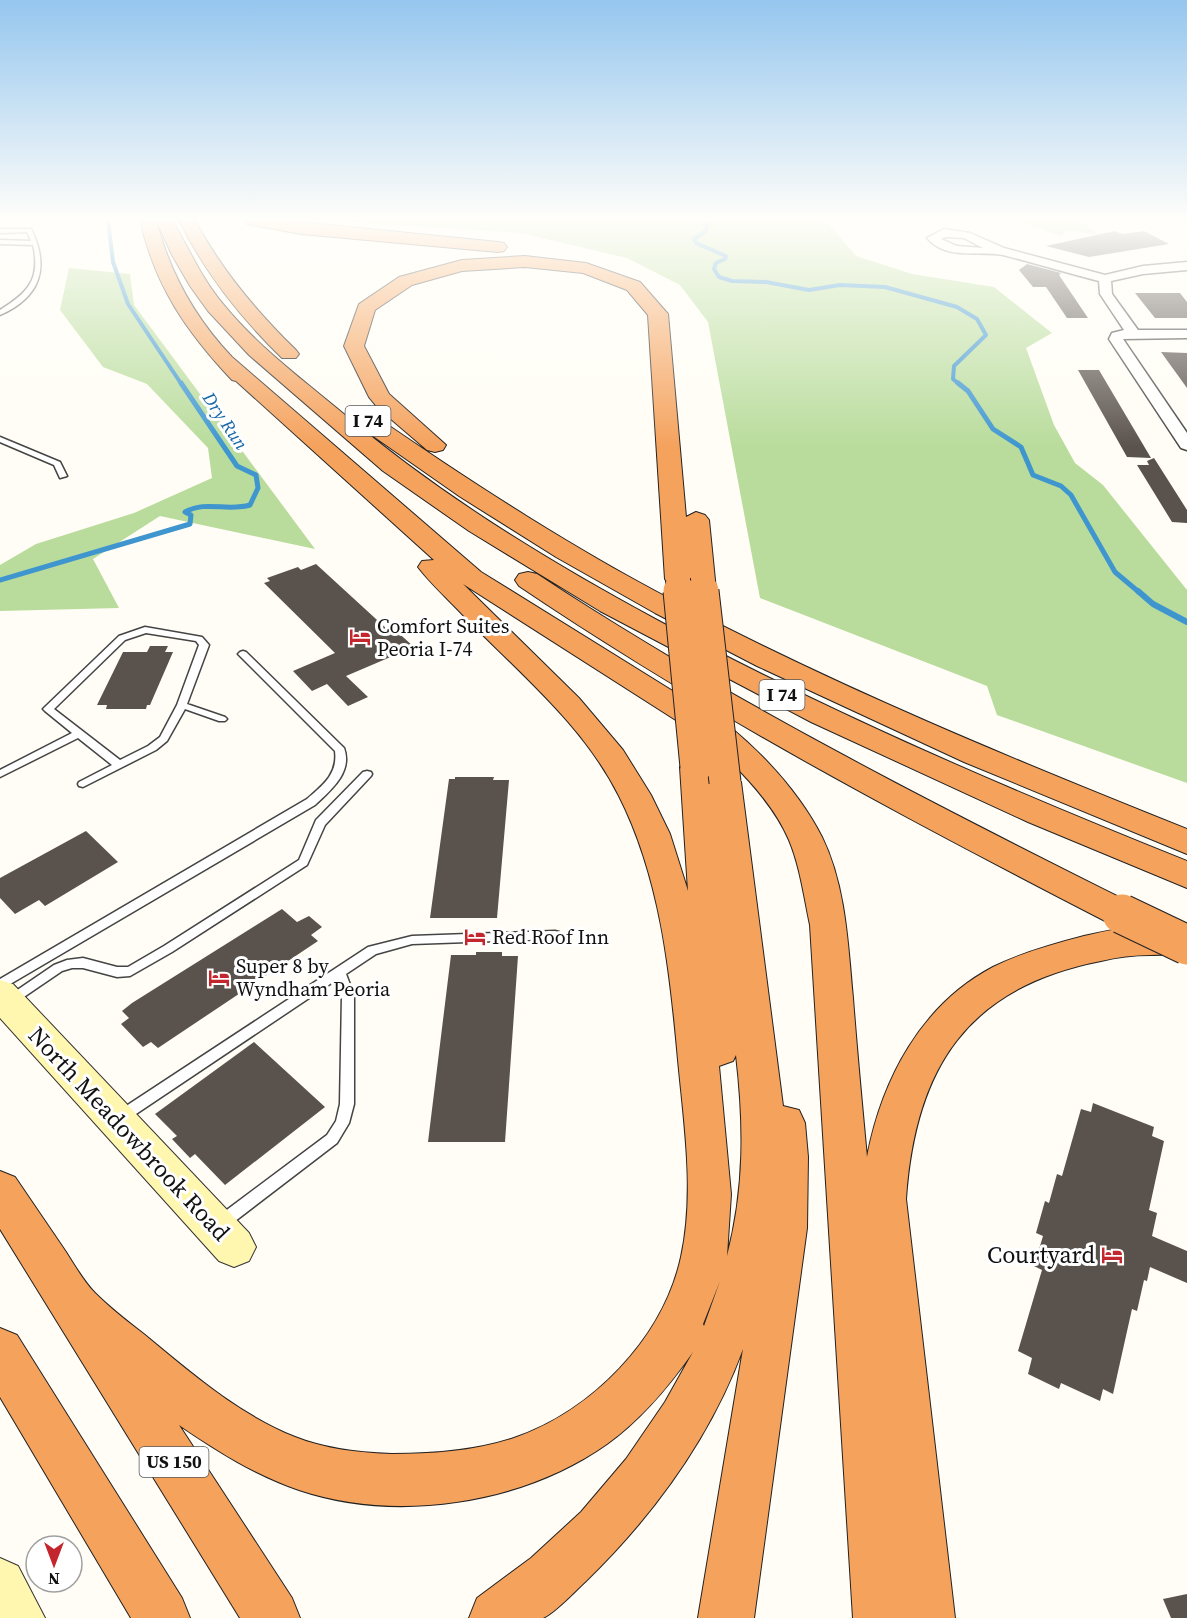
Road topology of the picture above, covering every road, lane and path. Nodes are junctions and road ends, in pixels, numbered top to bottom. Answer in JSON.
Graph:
{"nodes":[{"id":1,"x":23,"y":296,"type":"edge"},
{"id":2,"x":175,"y":296,"type":"edge"},
{"id":3,"x":206,"y":296,"type":"edge"},
{"id":4,"x":235,"y":296,"type":"edge"},
{"id":5,"x":378,"y":296,"type":"edge"},
{"id":6,"x":646,"y":296,"type":"edge"},
{"id":7,"x":664,"y":296,"type":"edge"},
{"id":8,"x":1107,"y":296,"type":"edge"},
{"id":9,"x":0,"y":313,"type":"edge"},
{"id":10,"x":1134,"y":334,"type":"junction"},
{"id":11,"x":1187,"y":334,"type":"edge"},
{"id":12,"x":225,"y":361,"type":"junction"},
{"id":13,"x":682,"y":378,"type":"dead end"},
{"id":14,"x":0,"y":439,"type":"edge"},
{"id":15,"x":1187,"y":445,"type":"edge"},
{"id":16,"x":399,"y":472,"type":"junction"},
{"id":17,"x":63,"y":476,"type":"dead end"},
{"id":18,"x":694,"y":496,"type":"dead end"},
{"id":19,"x":571,"y":555,"type":"junction"},
{"id":20,"x":691,"y":585,"type":"junction"},
{"id":21,"x":243,"y":654,"type":"dead end"},
{"id":22,"x":182,"y":705,"type":"junction"},
{"id":23,"x":222,"y":719,"type":"dead end"},
{"id":24,"x":80,"y":733,"type":"junction"},
{"id":25,"x":118,"y":764,"type":"junction"},
{"id":26,"x":0,"y":774,"type":"edge"},
{"id":27,"x":367,"y":774,"type":"dead end"},
{"id":28,"x":716,"y":783,"type":"junction"},
{"id":29,"x":83,"y":784,"type":"dead end"},
{"id":30,"x":1187,"y":842,"type":"edge"},
{"id":31,"x":1187,"y":875,"type":"edge"},
{"id":32,"x":555,"y":935,"type":"dead end"},
{"id":33,"x":1187,"y":943,"type":"edge"},
{"id":34,"x":339,"y":972,"type":"junction"},
{"id":35,"x":3,"y":994,"type":"edge"},
{"id":36,"x":117,"y":1120,"type":"junction"},
{"id":37,"x":0,"y":1191,"type":"edge"},
{"id":38,"x":225,"y":1237,"type":"joint"},
{"id":39,"x":76,"y":1307,"type":"junction"},
{"id":40,"x":670,"y":1345,"type":"junction"},
{"id":41,"x":0,"y":1352,"type":"edge"},
{"id":42,"x":129,"y":1563,"type":"junction"},
{"id":43,"x":0,"y":1584,"type":"edge"},
{"id":44,"x":19,"y":1618,"type":"edge"},
{"id":45,"x":162,"y":1618,"type":"edge"},
{"id":46,"x":169,"y":1618,"type":"edge"},
{"id":47,"x":272,"y":1618,"type":"edge"},
{"id":48,"x":497,"y":1618,"type":"edge"},
{"id":49,"x":726,"y":1618,"type":"edge"},
{"id":50,"x":881,"y":1618,"type":"edge"},
{"id":51,"x":927,"y":1618,"type":"edge"}],
"edges":[{"from":1,"to":9,"type":"lane"},
{"from":2,"to":12,"type":"highway"},
{"from":3,"to":16,"type":"highway","number":"I 74"},
{"from":4,"to":19,"type":"highway","number":"I 74"},
{"from":5,"to":19,"type":"highway"},
{"from":6,"to":20,"type":"highway"},
{"from":7,"to":13,"type":"highway"},
{"from":8,"to":10,"type":"street"},
{"from":10,"to":11,"type":"street"},
{"from":10,"to":15,"type":"street"},
{"from":12,"to":40,"type":"highway"},
{"from":12,"to":50,"type":"highway"},
{"from":14,"to":17,"type":"lane"},
{"from":16,"to":31,"type":"highway","number":"I 74"},
{"from":16,"to":33,"type":"highway","bridge":true},
{"from":18,"to":20,"type":"highway"},
{"from":19,"to":30,"type":"highway","number":"I 74"},
{"from":20,"to":28,"type":"highway","bridge":true},
{"from":21,"to":35,"type":"lane"},
{"from":22,"to":23,"type":"lane"},
{"from":22,"to":24,"type":"lane"},
{"from":22,"to":25,"type":"lane"},
{"from":24,"to":25,"type":"lane"},
{"from":24,"to":26,"type":"lane"},
{"from":25,"to":29,"type":"lane"},
{"from":27,"to":35,"type":"lane"},
{"from":28,"to":40,"type":"highway"},
{"from":28,"to":48,"type":"highway"},
{"from":28,"to":49,"type":"highway"},
{"from":32,"to":34,"type":"lane"},
{"from":33,"to":51,"type":"highway"},
{"from":34,"to":36,"type":"lane"},
{"from":34,"to":38,"type":"lane"},
{"from":35,"to":36,"type":"street","name":"North Meadowbrook Road"},
{"from":36,"to":38,"type":"street","name":"North Meadowbrook Road"},
{"from":37,"to":39,"type":"highway","number":"US 150"},
{"from":39,"to":40,"type":"highway"},
{"from":39,"to":47,"type":"highway","number":"US 150"},
{"from":41,"to":42,"type":"highway"},
{"from":42,"to":45,"type":"highway"},
{"from":42,"to":46,"type":"highway"},
{"from":43,"to":44,"type":"street"}]}
